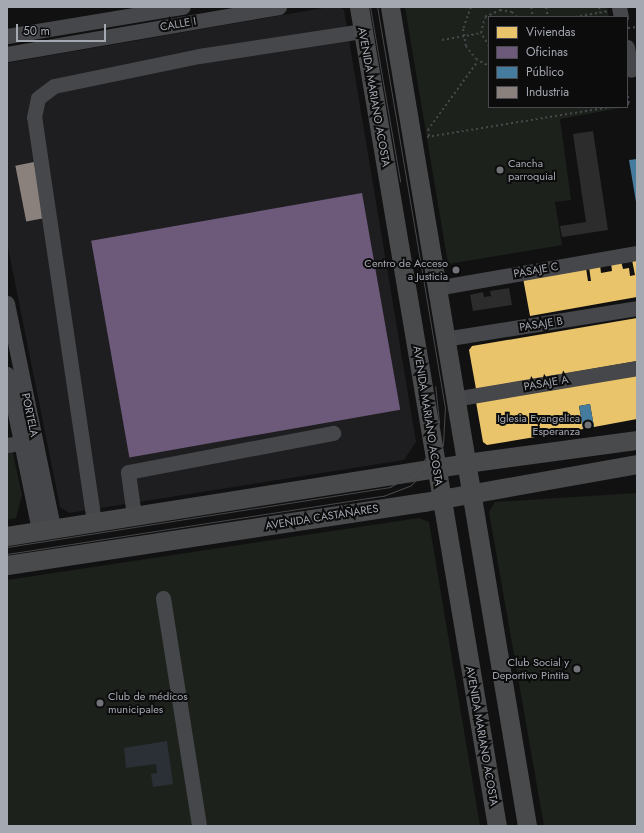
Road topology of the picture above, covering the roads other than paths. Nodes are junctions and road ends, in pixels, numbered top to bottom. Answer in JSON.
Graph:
{"nodes":[{"id":1,"x":182,"y":7,"type":"edge"},
{"id":2,"x":279,"y":7,"type":"edge"},
{"id":3,"x":359,"y":7,"type":"edge"},
{"id":4,"x":390,"y":7,"type":"edge"},
{"id":5,"x":363,"y":31,"type":"junction"},
{"id":6,"x":7,"y":36,"type":"edge"},
{"id":7,"x":628,"y":53,"type":"edge"},
{"id":8,"x":7,"y":54,"type":"edge"},
{"id":9,"x":631,"y":70,"type":"dead end"},
{"id":10,"x":637,"y":253,"type":"edge"},
{"id":11,"x":436,"y":288,"type":"junction"},
{"id":12,"x":7,"y":308,"type":"edge"},
{"id":13,"x":637,"y":308,"type":"edge"},
{"id":14,"x":10,"y":328,"type":"edge"},
{"id":15,"x":444,"y":339,"type":"junction"},
{"id":16,"x":637,"y":368,"type":"edge"},
{"id":17,"x":7,"y":374,"type":"edge"},
{"id":18,"x":454,"y":399,"type":"junction"},
{"id":19,"x":334,"y":433,"type":"dead end"},
{"id":20,"x":637,"y":440,"type":"edge"},
{"id":21,"x":14,"y":444,"type":"edge"},
{"id":22,"x":560,"y":451,"type":"junction"},
{"id":23,"x":466,"y":463,"type":"junction"},
{"id":24,"x":637,"y":464,"type":"edge"},
{"id":25,"x":436,"y":469,"type":"junction"},
{"id":26,"x":564,"y":477,"type":"junction"},
{"id":27,"x":471,"y":494,"type":"junction"},
{"id":28,"x":441,"y":499,"type":"junction"},
{"id":29,"x":134,"y":516,"type":"junction"},
{"id":30,"x":94,"y":522,"type":"junction"},
{"id":31,"x":46,"y":529,"type":"junction"},
{"id":32,"x":7,"y":536,"type":"edge"},
{"id":33,"x":7,"y":565,"type":"edge"},
{"id":34,"x":163,"y":598,"type":"dead end"},
{"id":35,"x":199,"y":826,"type":"edge"},
{"id":36,"x":497,"y":826,"type":"edge"},
{"id":37,"x":527,"y":826,"type":"edge"}],
"edges":[{"from":1,"to":6,"type":"street","name":"CALLE I"},
{"from":2,"to":8,"type":"street","name":"CALLE I"},
{"from":3,"to":5,"type":"main road","name":"AVENIDA MARIANO ACOSTA"},
{"from":4,"to":11,"type":"main road"},
{"from":5,"to":25,"type":"main road","name":"AVENIDA MARIANO ACOSTA"},
{"from":5,"to":30,"type":"street"},
{"from":7,"to":9,"type":"street"},
{"from":10,"to":11,"type":"street","name":"PASAJE C"},
{"from":11,"to":15,"type":"main road"},
{"from":12,"to":14,"type":"street","name":"PORTELA"},
{"from":13,"to":15,"type":"street","name":"PASAJE B"},
{"from":14,"to":31,"type":"street","name":"PORTELA"},
{"from":15,"to":18,"type":"main road"},
{"from":16,"to":18,"type":"street","name":"PASAJE A"},
{"from":17,"to":21,"type":"street","name":"PORTELA"},
{"from":18,"to":23,"type":"main road"},
{"from":19,"to":29,"type":"street"},
{"from":20,"to":22,"type":"main road"},
{"from":21,"to":31,"type":"street","name":"PORTELA"},
{"from":22,"to":23,"type":"main road"},
{"from":22,"to":26,"type":"main road"},
{"from":23,"to":25,"type":"main road"},
{"from":23,"to":27,"type":"main road"},
{"from":24,"to":26,"type":"main road","name":"AVENIDA CASTAÑARES"},
{"from":25,"to":28,"type":"main road","name":"AVENIDA MARIANO ACOSTA"},
{"from":25,"to":29,"type":"main road"},
{"from":26,"to":27,"type":"main road","name":"AVENIDA CASTAÑARES"},
{"from":27,"to":28,"type":"main road","name":"AVENIDA CASTAÑARES"},
{"from":27,"to":37,"type":"main road"},
{"from":28,"to":33,"type":"main road","name":"AVENIDA CASTAÑARES"},
{"from":28,"to":36,"type":"main road","name":"AVENIDA MARIANO ACOSTA"},
{"from":29,"to":30,"type":"main road"},
{"from":30,"to":31,"type":"main road"},
{"from":31,"to":32,"type":"main road"},
{"from":34,"to":35,"type":"street"}]}
